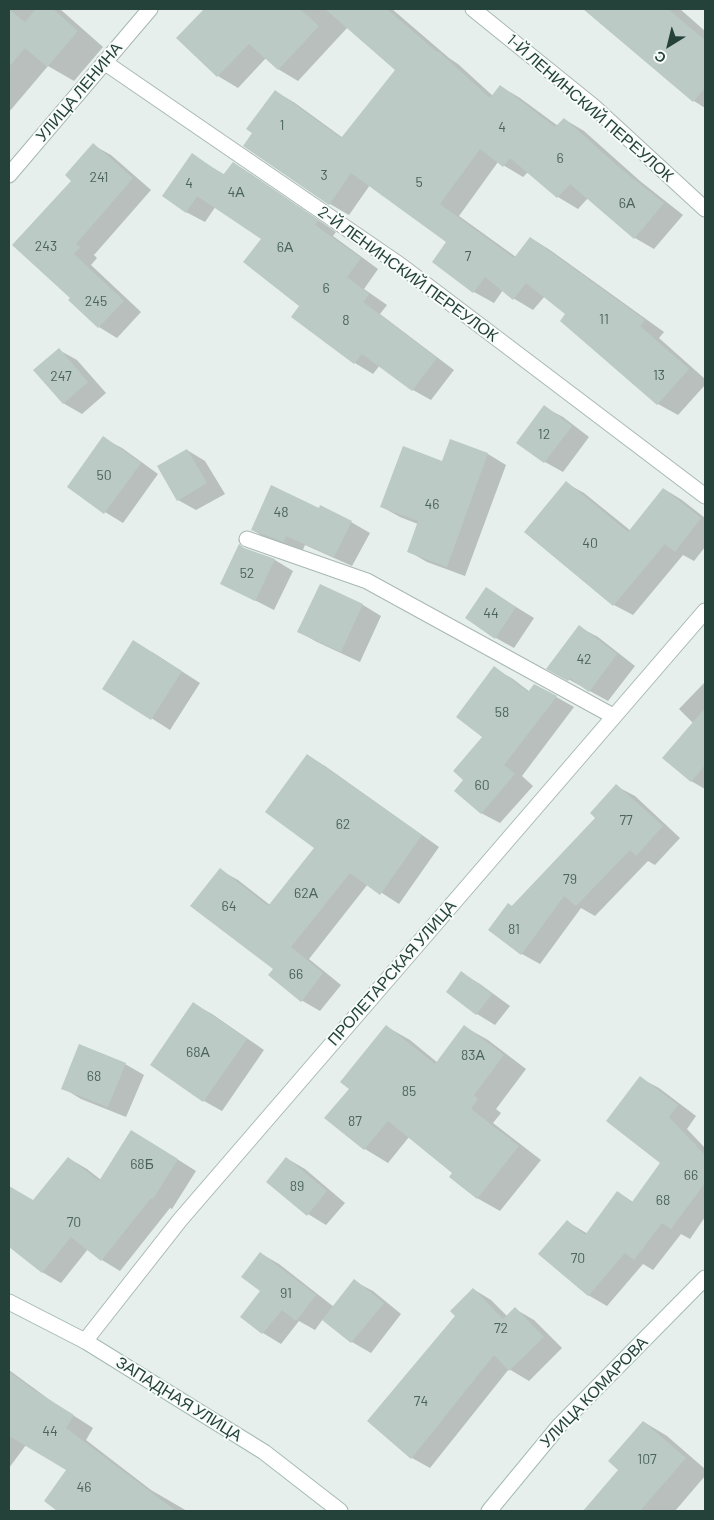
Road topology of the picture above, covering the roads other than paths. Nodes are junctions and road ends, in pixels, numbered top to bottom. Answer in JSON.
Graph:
{"nodes":[{"id":1,"x":150,"y":9,"type":"edge"},
{"id":2,"x":473,"y":9,"type":"edge"},
{"id":3,"x":104,"y":62,"type":"junction"},
{"id":4,"x":9,"y":175,"type":"edge"},
{"id":5,"x":705,"y":209,"type":"edge"},
{"id":6,"x":705,"y":496,"type":"edge"},
{"id":7,"x":247,"y":539,"type":"dead end"},
{"id":8,"x":705,"y":611,"type":"edge"},
{"id":9,"x":613,"y":716,"type":"junction"},
{"id":10,"x":705,"y":1278,"type":"edge"},
{"id":11,"x":9,"y":1302,"type":"edge"},
{"id":12,"x":85,"y":1341,"type":"junction"},
{"id":13,"x":340,"y":1511,"type":"edge"},
{"id":14,"x":489,"y":1511,"type":"edge"}],
"edges":[{"from":1,"to":3,"type":"street","name":"УЛИЦА ЛЕНИНА"},
{"from":2,"to":5,"type":"street","name":"1-Й ЛЕНИНСКИЙ ПЕРЕУЛОК"},
{"from":3,"to":4,"type":"street","name":"УЛИЦА ЛЕНИНА"},
{"from":3,"to":6,"type":"street","name":"2-Й ЛЕНИНСКИЙ ПЕРЕУЛОК"},
{"from":7,"to":9,"type":"street"},
{"from":8,"to":9,"type":"street","name":"ПРОЛЕТАРСКАЯ УЛИЦА"},
{"from":9,"to":12,"type":"street","name":"ПРОЛЕТАРСКАЯ УЛИЦА"},
{"from":10,"to":14,"type":"street","name":"УЛИЦА КОМАРОВА"},
{"from":11,"to":12,"type":"street","name":"ЗАПАДНАЯ УЛИЦА"},
{"from":12,"to":13,"type":"street","name":"ЗАПАДНАЯ УЛИЦА"}]}
